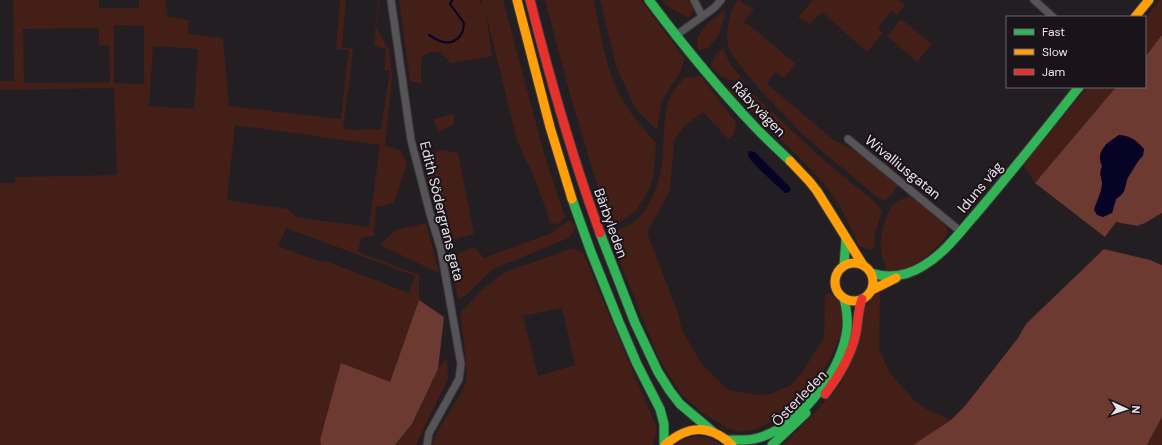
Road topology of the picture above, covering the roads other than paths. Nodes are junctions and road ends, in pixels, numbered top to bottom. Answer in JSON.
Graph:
{"nodes":[{"id":1,"x":391,"y":0,"type":"edge"},
{"id":2,"x":517,"y":0,"type":"edge"},
{"id":3,"x":530,"y":0,"type":"edge"},
{"id":4,"x":649,"y":0,"type":"edge"},
{"id":5,"x":694,"y":0,"type":"edge"},
{"id":6,"x":721,"y":0,"type":"edge"},
{"id":7,"x":1034,"y":0,"type":"edge"},
{"id":8,"x":1149,"y":0,"type":"edge"},
{"id":9,"x":702,"y":16,"type":"junction"},
{"id":10,"x":1052,"y":16,"type":"edge"},
{"id":11,"x":1136,"y":16,"type":"edge"},
{"id":12,"x":675,"y":36,"type":"junction"},
{"id":13,"x":1078,"y":88,"type":"edge"},
{"id":14,"x":848,"y":139,"type":"dead end"},
{"id":15,"x":960,"y":231,"type":"junction"},
{"id":16,"x":846,"y":239,"type":"junction"},
{"id":17,"x":844,"y":265,"type":"junction"},
{"id":18,"x":864,"y":265,"type":"junction"},
{"id":19,"x":871,"y":273,"type":"junction"},
{"id":20,"x":897,"y":277,"type":"junction"},
{"id":21,"x":872,"y":290,"type":"junction"},
{"id":22,"x":844,"y":299,"type":"junction"},
{"id":23,"x":862,"y":299,"type":"junction"},
{"id":24,"x":712,"y":431,"type":"junction"},
{"id":25,"x":730,"y":443,"type":"edge"},
{"id":26,"x":427,"y":445,"type":"edge"},
{"id":27,"x":664,"y":445,"type":"edge"},
{"id":28,"x":772,"y":445,"type":"edge"}],
"edges":[{"from":1,"to":26,"type":"street","name":"Edith Södergrans gata"},
{"from":2,"to":27,"type":"main road","name":"Bärbyleden"},
{"from":3,"to":24,"type":"main road","name":"Bärbyleden"},
{"from":4,"to":12,"type":"main road","name":"Råbyvägen"},
{"from":5,"to":9,"type":"street"},
{"from":6,"to":9,"type":"street"},
{"from":7,"to":10,"type":"street"},
{"from":8,"to":11,"type":"main road"},
{"from":9,"to":12,"type":"street"},
{"from":12,"to":16,"type":"main road","name":"Råbyvägen"},
{"from":13,"to":15,"type":"main road","name":"Iduns väg"},
{"from":14,"to":15,"type":"street","name":"Wivalliusgatan"},
{"from":15,"to":20,"type":"main road","name":"Iduns väg"},
{"from":16,"to":17,"type":"main road"},
{"from":16,"to":18,"type":"main road","name":"Råbyvägen"},
{"from":17,"to":18,"type":"main road"},
{"from":17,"to":22,"type":"main road"},
{"from":18,"to":19,"type":"main road"},
{"from":19,"to":20,"type":"main road","name":"Iduns väg"},
{"from":19,"to":21,"type":"main road"},
{"from":20,"to":21,"type":"main road"},
{"from":21,"to":23,"type":"main road"},
{"from":22,"to":23,"type":"main road"},
{"from":22,"to":25,"type":"main road","name":"Österleden"},
{"from":23,"to":28,"type":"main road","name":"Österleden"},
{"from":24,"to":25,"type":"main road","name":"Bärbyleden"},
{"from":24,"to":27,"type":"main road"}]}
